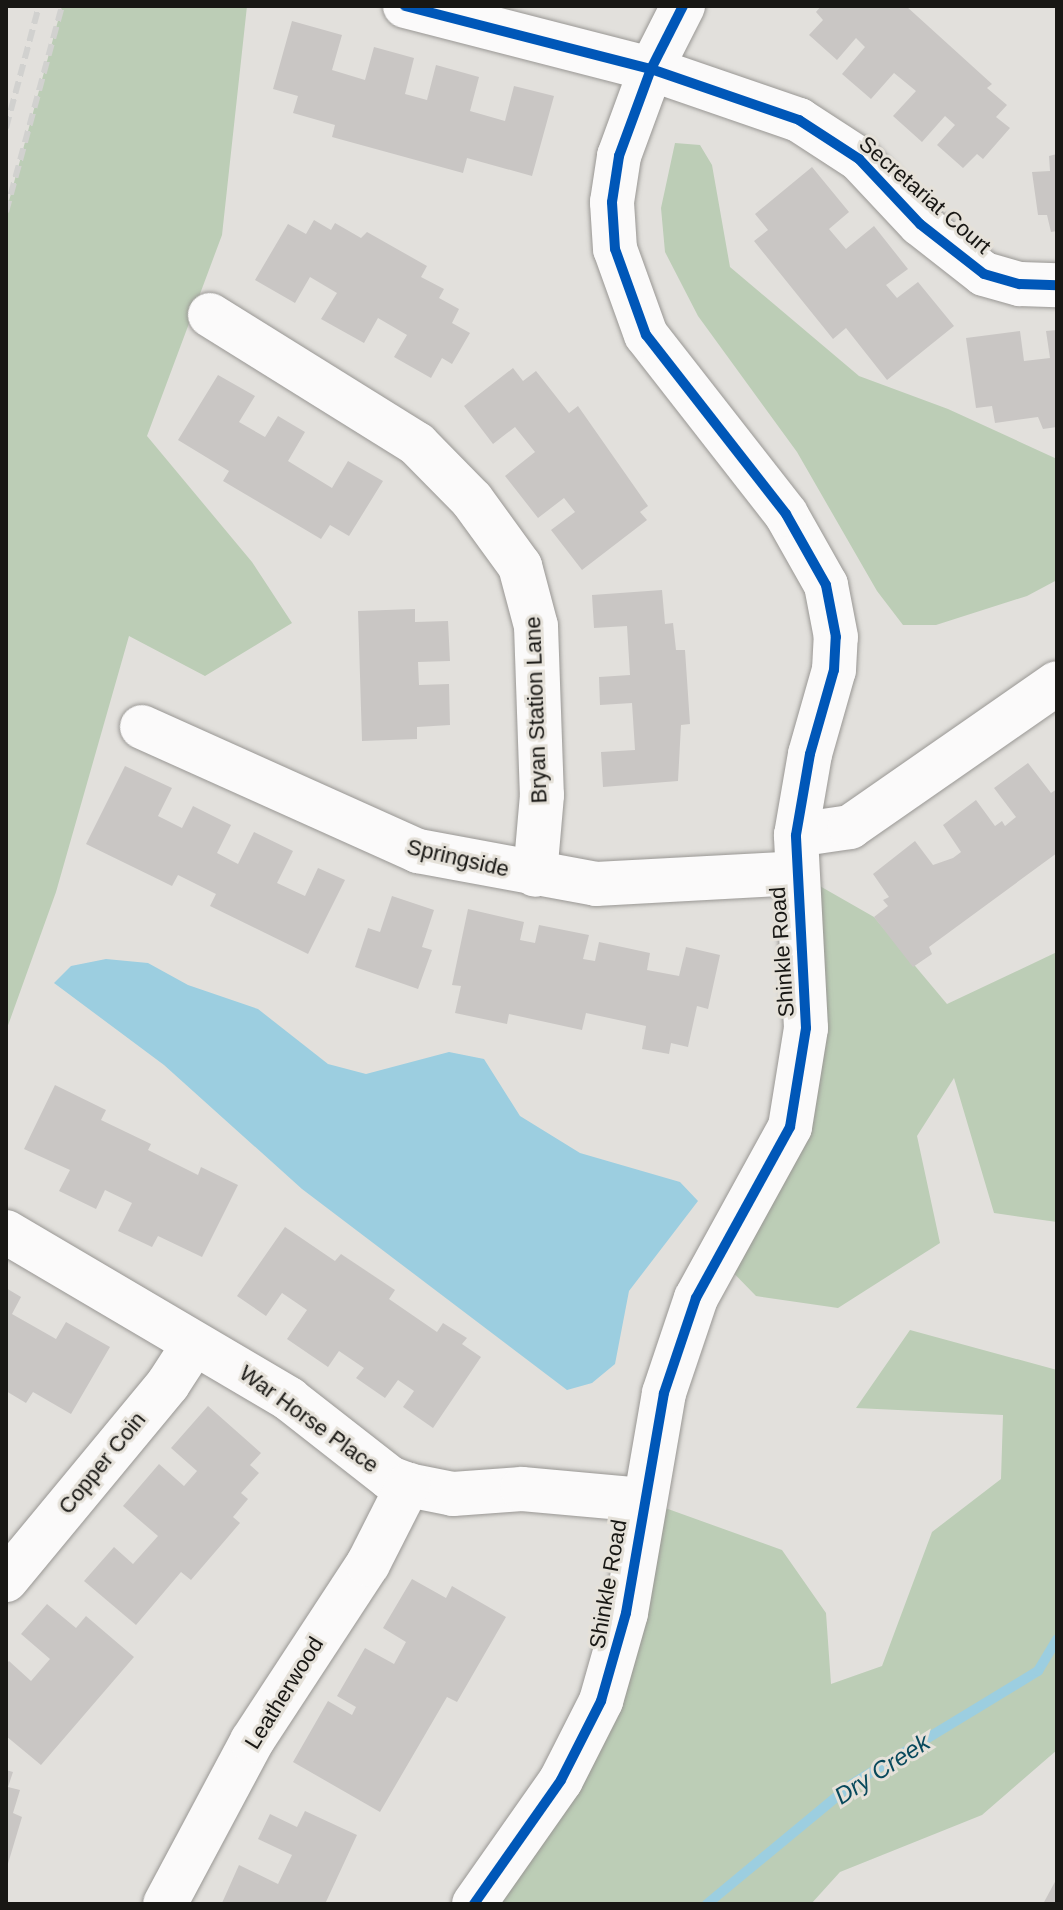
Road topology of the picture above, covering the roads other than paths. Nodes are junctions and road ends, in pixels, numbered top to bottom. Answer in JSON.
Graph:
{"nodes":[{"id":1,"x":405,"y":6,"type":"edge"},
{"id":2,"x":683,"y":6,"type":"edge"},
{"id":3,"x":651,"y":69,"type":"junction"},
{"id":4,"x":1057,"y":285,"type":"edge"},
{"id":5,"x":210,"y":315,"type":"dead end"},
{"id":6,"x":1057,"y":683,"type":"edge"},
{"id":7,"x":142,"y":727,"type":"dead end"},
{"id":8,"x":797,"y":854,"type":"junction"},
{"id":9,"x":535,"y":875,"type":"junction"},
{"id":10,"x":6,"y":1232,"type":"edge"},
{"id":11,"x":194,"y":1344,"type":"junction"},
{"id":12,"x":408,"y":1485,"type":"junction"},
{"id":13,"x":643,"y":1500,"type":"junction"},
{"id":14,"x":6,"y":1580,"type":"edge"},
{"id":15,"x":165,"y":1904,"type":"edge"},
{"id":16,"x":474,"y":1904,"type":"edge"}],
"edges":[{"from":1,"to":3,"type":"street","name":"Secretariat Court"},
{"from":2,"to":3,"type":"street","name":"Shinkle Road"},
{"from":3,"to":4,"type":"street","name":"Secretariat Court"},
{"from":3,"to":8,"type":"street","name":"Shinkle Road"},
{"from":5,"to":9,"type":"street","name":"Bryan Station Lane"},
{"from":6,"to":8,"type":"street","name":"Springside"},
{"from":7,"to":9,"type":"street","name":"Springside"},
{"from":8,"to":9,"type":"street","name":"Springside"},
{"from":8,"to":13,"type":"street","name":"Shinkle Road"},
{"from":10,"to":11,"type":"street","name":"War Horse Place"},
{"from":11,"to":12,"type":"street","name":"War Horse Place"},
{"from":11,"to":14,"type":"street","name":"Copper Coin"},
{"from":12,"to":13,"type":"street","name":"War Horse Place"},
{"from":12,"to":15,"type":"street","name":"Leatherwood"},
{"from":13,"to":16,"type":"street","name":"Shinkle Road"}]}
